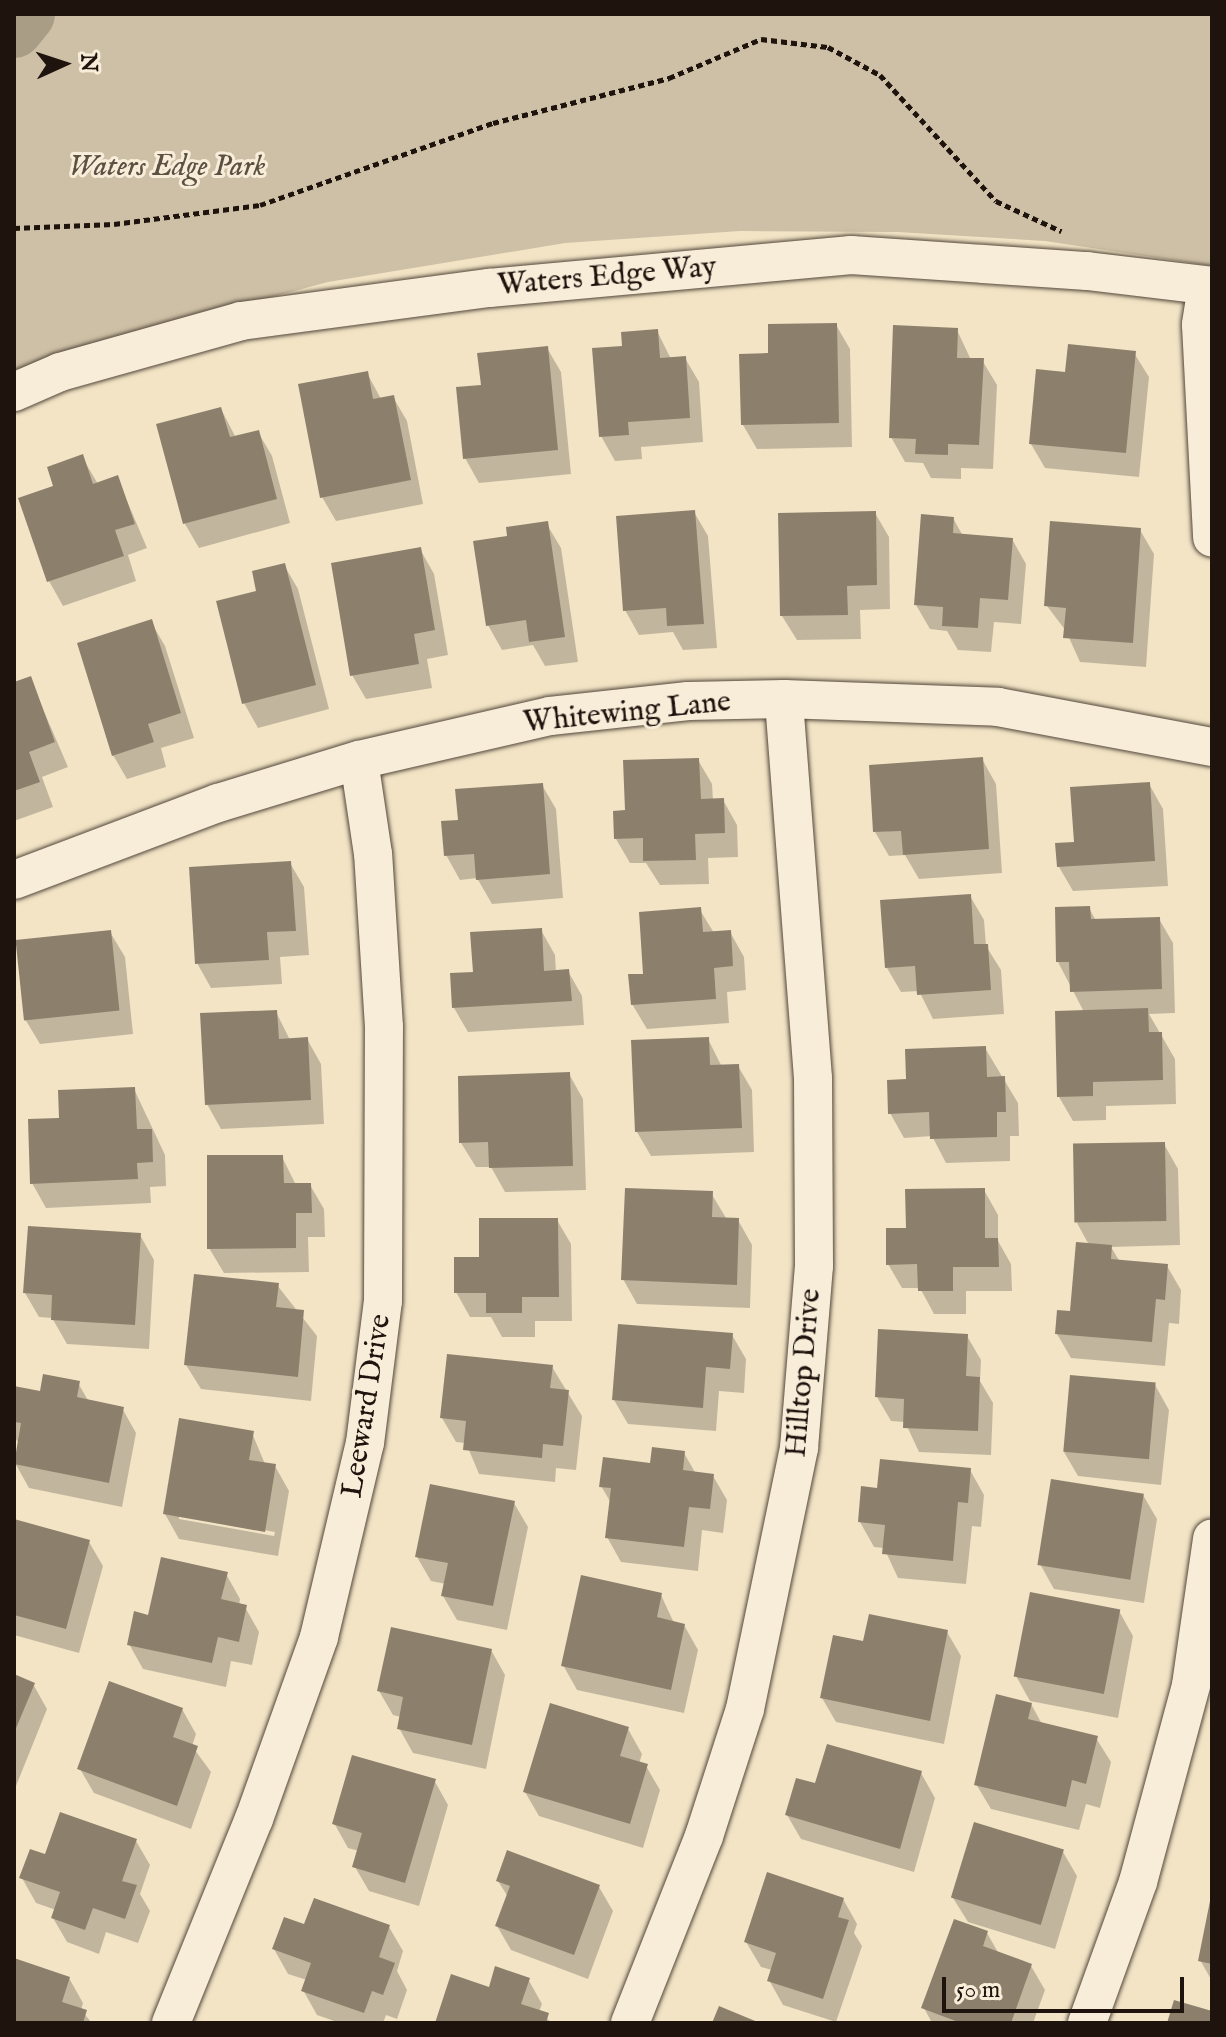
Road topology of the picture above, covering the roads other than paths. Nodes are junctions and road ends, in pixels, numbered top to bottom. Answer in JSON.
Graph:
{"nodes":[{"id":1,"x":1209,"y":286,"type":"edge"},
{"id":2,"x":14,"y":392,"type":"edge"},
{"id":3,"x":1212,"y":538,"type":"edge"},
{"id":4,"x":784,"y":699,"type":"junction"},
{"id":5,"x":1212,"y":747,"type":"edge"},
{"id":6,"x":359,"y":760,"type":"junction"},
{"id":7,"x":14,"y":880,"type":"edge"},
{"id":8,"x":1212,"y":1539,"type":"edge"},
{"id":9,"x":171,"y":2023,"type":"edge"},
{"id":10,"x":630,"y":2023,"type":"edge"},
{"id":11,"x":1087,"y":2023,"type":"edge"}],
"edges":[{"from":1,"to":2,"type":"street","name":"Waters Edge Way"},
{"from":1,"to":3,"type":"street"},
{"from":4,"to":5,"type":"street","name":"Whitewing Lane"},
{"from":4,"to":6,"type":"street","name":"Whitewing Lane"},
{"from":4,"to":10,"type":"street","name":"Hilltop Drive"},
{"from":6,"to":7,"type":"street","name":"Whitewing Lane"},
{"from":6,"to":9,"type":"street","name":"Leeward Drive"},
{"from":8,"to":11,"type":"street"}]}
